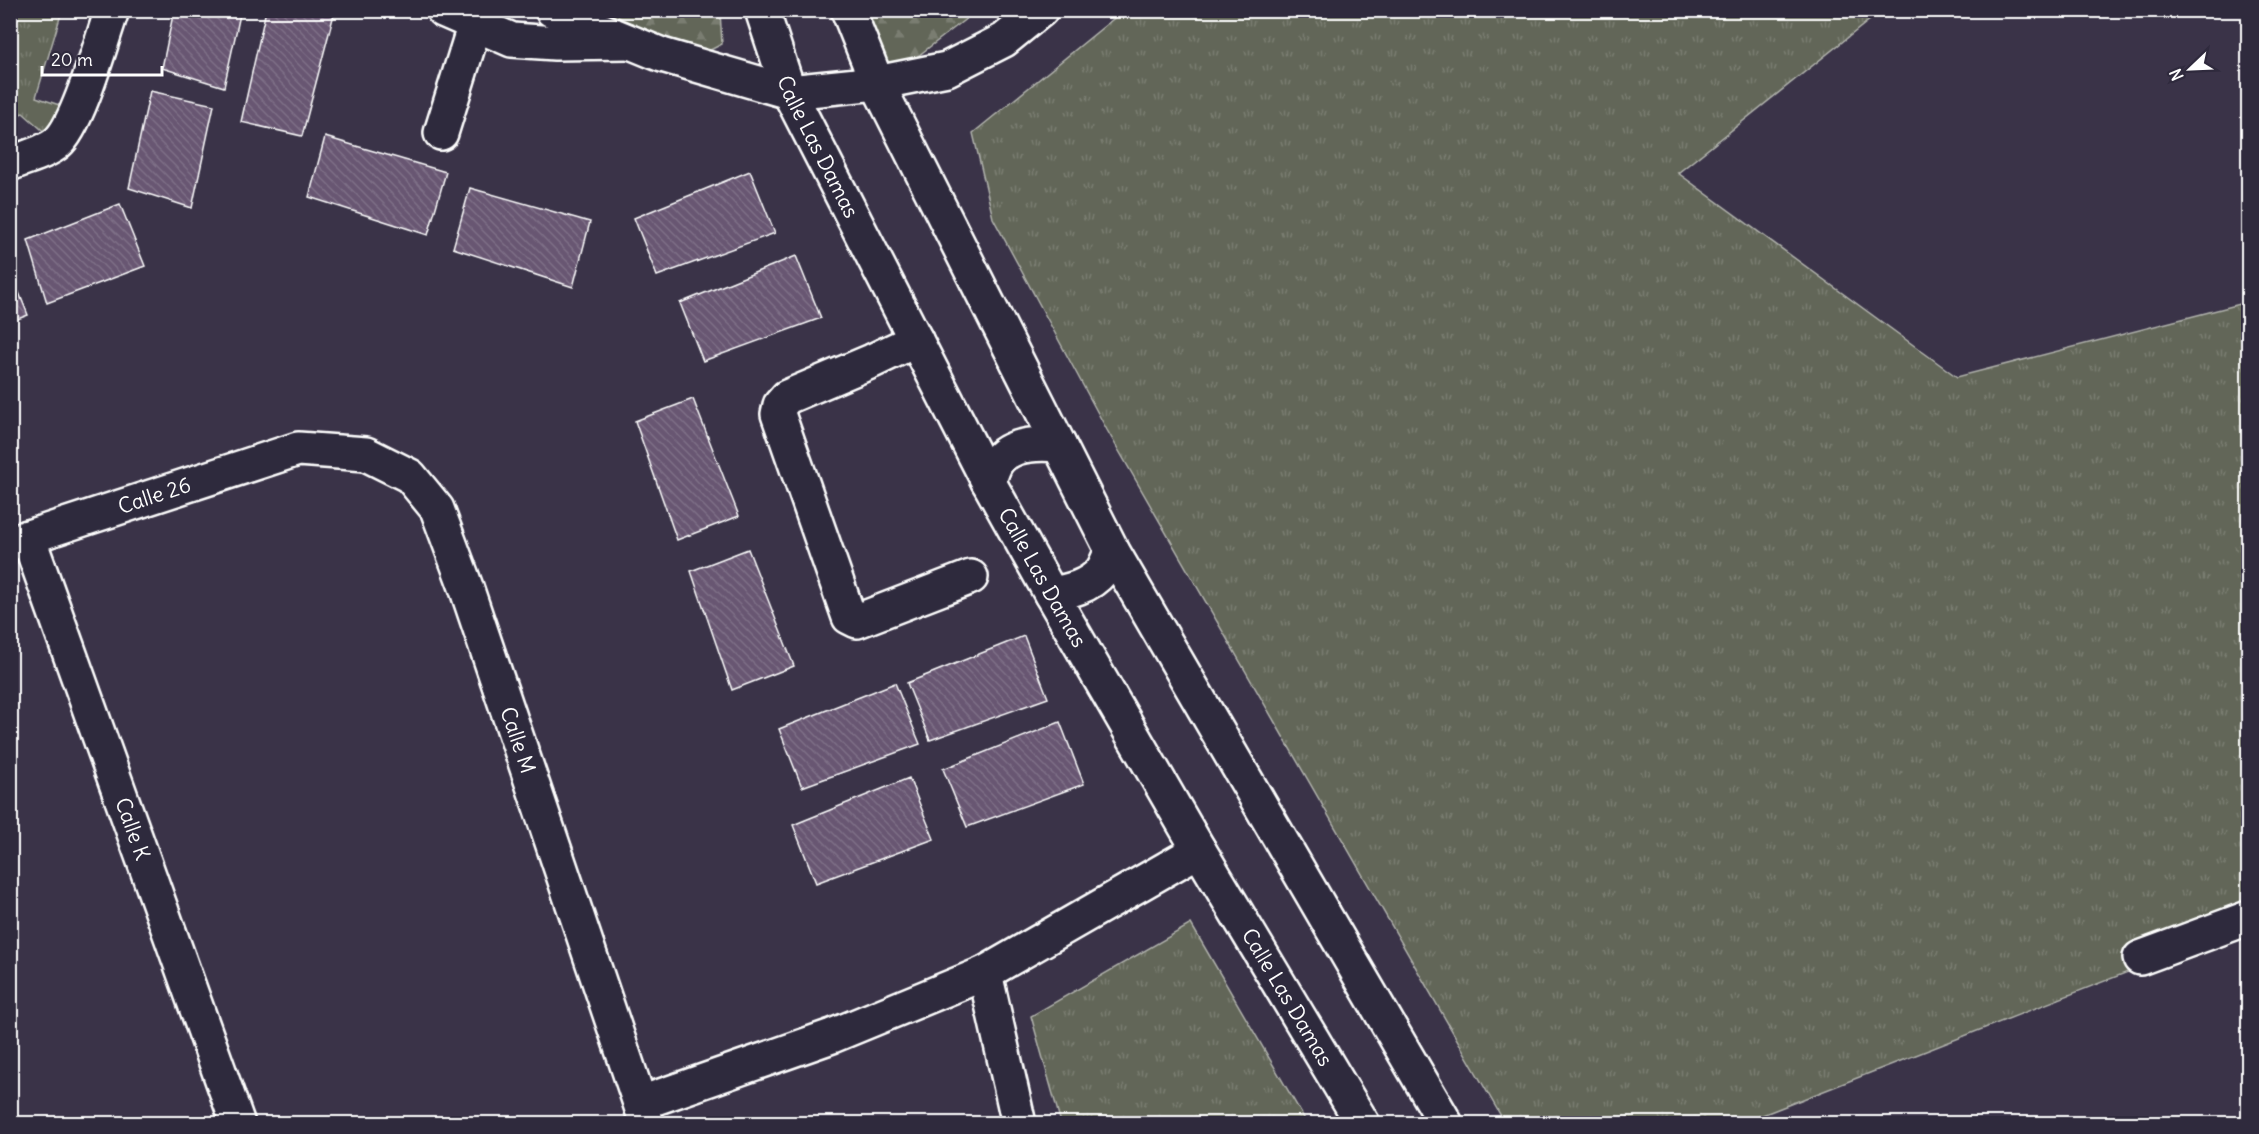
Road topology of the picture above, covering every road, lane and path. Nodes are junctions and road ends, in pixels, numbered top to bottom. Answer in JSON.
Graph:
{"nodes":[{"id":1,"x":112,"y":10,"type":"edge"},
{"id":2,"x":443,"y":10,"type":"edge"},
{"id":3,"x":552,"y":10,"type":"edge"},
{"id":4,"x":762,"y":10,"type":"edge"},
{"id":5,"x":848,"y":10,"type":"edge"},
{"id":6,"x":1041,"y":10,"type":"edge"},
{"id":7,"x":475,"y":24,"type":"junction"},
{"id":8,"x":629,"y":42,"type":"junction"},
{"id":9,"x":877,"y":83,"type":"junction"},
{"id":10,"x":789,"y":92,"type":"junction"},
{"id":11,"x":441,"y":133,"type":"dead end"},
{"id":12,"x":10,"y":164,"type":"edge"},
{"id":13,"x":916,"y":340,"type":"junction"},
{"id":14,"x":1059,"y":445,"type":"junction"},
{"id":15,"x":298,"y":449,"type":"joint"},
{"id":16,"x":988,"y":481,"type":"junction"},
{"id":17,"x":19,"y":540,"type":"edge"},
{"id":18,"x":1112,"y":550,"type":"junction"},
{"id":19,"x":970,"y":577,"type":"dead end"},
{"id":20,"x":1051,"y":594,"type":"junction"},
{"id":21,"x":1199,"y":850,"type":"junction"},
{"id":22,"x":2248,"y":918,"type":"edge"},
{"id":23,"x":2140,"y":958,"type":"dead end"},
{"id":24,"x":985,"y":973,"type":"junction"},
{"id":25,"x":644,"y":1113,"type":"edge"},
{"id":26,"x":238,"y":1124,"type":"edge"},
{"id":27,"x":1019,"y":1124,"type":"edge"},
{"id":28,"x":1363,"y":1124,"type":"edge"},
{"id":29,"x":1446,"y":1124,"type":"edge"}],
"edges":[{"from":1,"to":12,"type":"street"},
{"from":2,"to":7,"type":"street"},
{"from":3,"to":8,"type":"street"},
{"from":4,"to":10,"type":"street","name":"Calle Las Damas"},
{"from":5,"to":9,"type":"street"},
{"from":6,"to":9,"type":"street"},
{"from":7,"to":8,"type":"street"},
{"from":7,"to":11,"type":"street"},
{"from":8,"to":10,"type":"street"},
{"from":9,"to":10,"type":"street"},
{"from":9,"to":14,"type":"street"},
{"from":10,"to":13,"type":"street","name":"Calle Las Damas"},
{"from":13,"to":16,"type":"street","name":"Calle Las Damas"},
{"from":13,"to":19,"type":"street"},
{"from":14,"to":16,"type":"street"},
{"from":14,"to":18,"type":"street"},
{"from":15,"to":17,"type":"street","name":"Calle 26"},
{"from":15,"to":25,"type":"street","name":"Calle M"},
{"from":16,"to":20,"type":"street","name":"Calle Las Damas"},
{"from":17,"to":26,"type":"street","name":"Calle K"},
{"from":18,"to":20,"type":"street"},
{"from":18,"to":29,"type":"street"},
{"from":20,"to":21,"type":"street","name":"Calle Las Damas"},
{"from":21,"to":24,"type":"street"},
{"from":21,"to":28,"type":"street","name":"Calle Las Damas"},
{"from":22,"to":23,"type":"street"},
{"from":24,"to":25,"type":"street"},
{"from":24,"to":27,"type":"street"}]}
